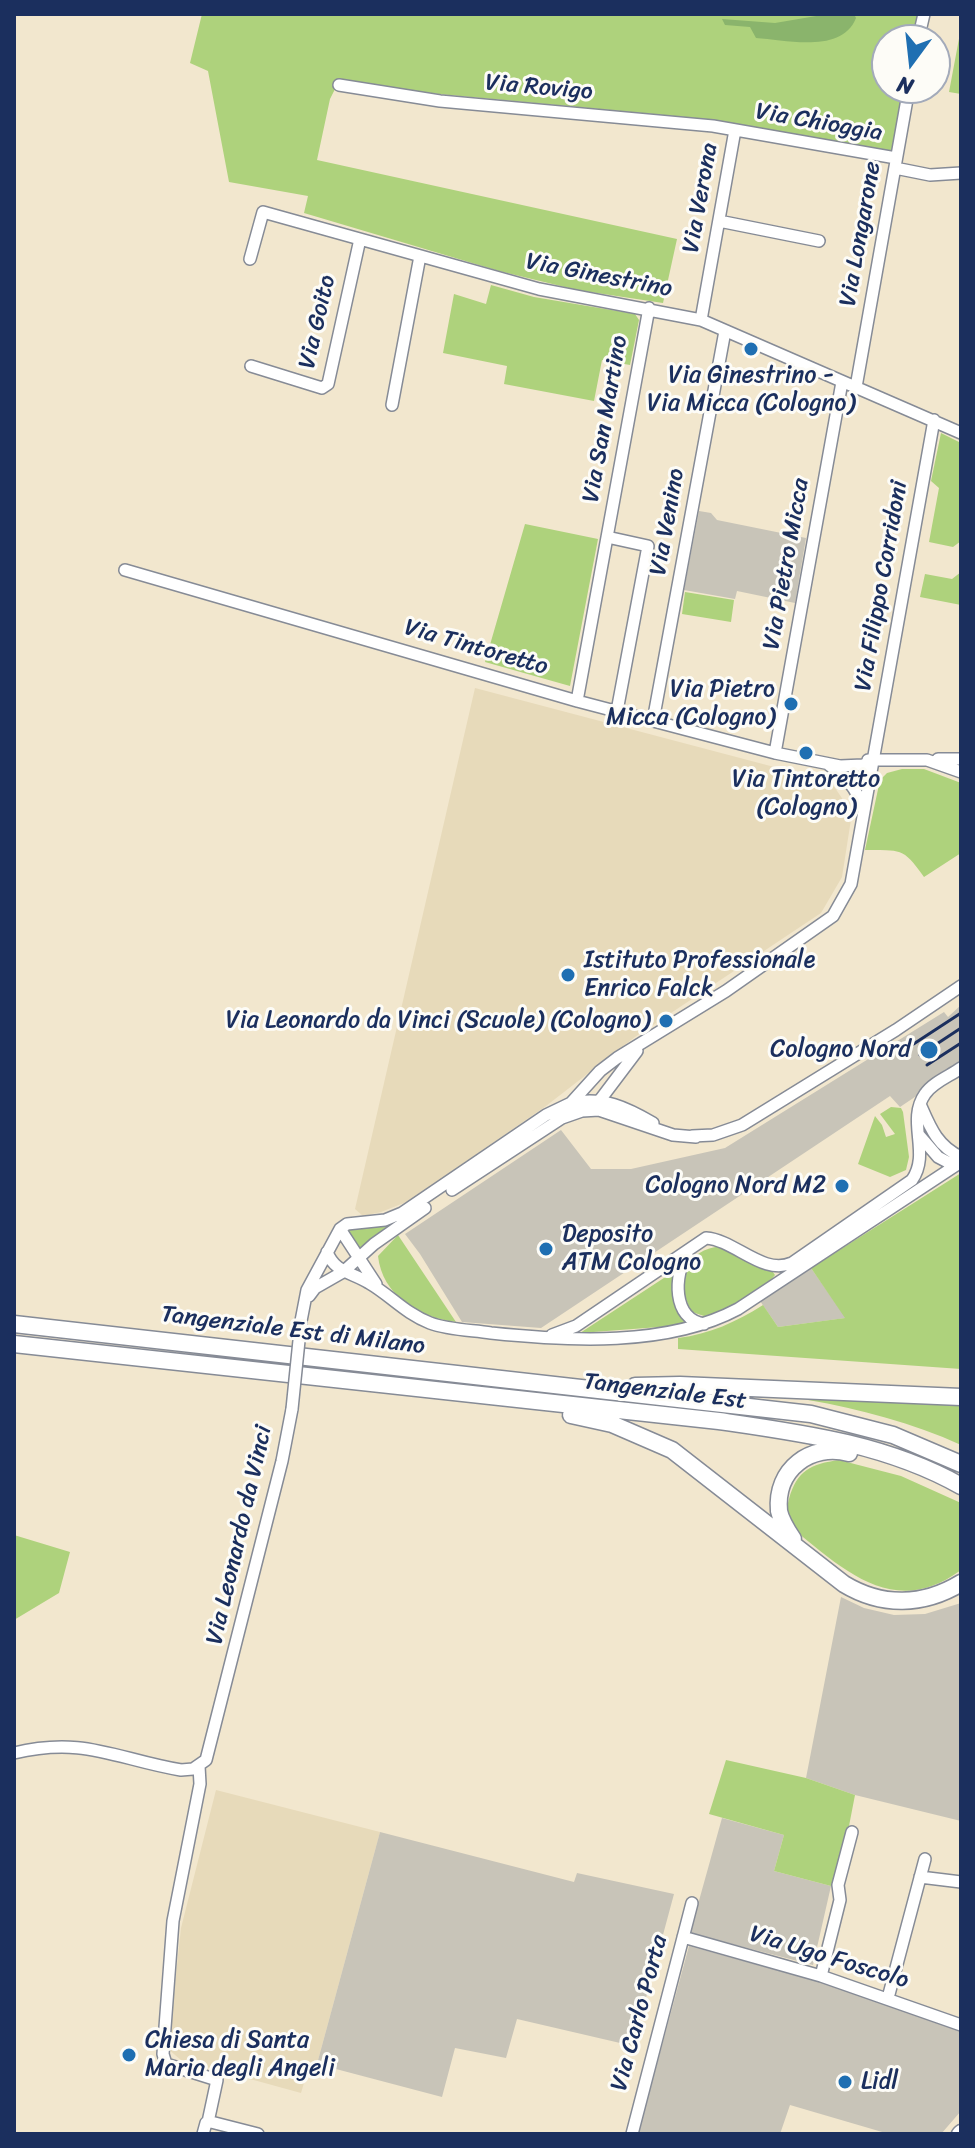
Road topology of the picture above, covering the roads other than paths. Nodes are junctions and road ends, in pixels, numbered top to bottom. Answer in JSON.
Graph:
{"nodes":[{"id":1,"x":339,"y":85,"type":"dead end"},
{"id":2,"x":906,"y":104,"type":"edge"},
{"id":3,"x":735,"y":130,"type":"junction"},
{"id":4,"x":896,"y":163,"type":"junction"},
{"id":5,"x":961,"y":173,"type":"edge"},
{"id":6,"x":719,"y":221,"type":"junction"},
{"id":7,"x":360,"y":239,"type":"junction"},
{"id":8,"x":819,"y":241,"type":"dead end"},
{"id":9,"x":420,"y":256,"type":"junction"},
{"id":10,"x":250,"y":259,"type":"dead end"},
{"id":11,"x":649,"y":308,"type":"junction"},
{"id":12,"x":701,"y":320,"type":"junction"},
{"id":13,"x":725,"y":331,"type":"junction"},
{"id":14,"x":251,"y":366,"type":"dead end"},
{"id":15,"x":842,"y":382,"type":"junction"},
{"id":16,"x":856,"y":387,"type":"junction"},
{"id":17,"x":392,"y":405,"type":"dead end"},
{"id":18,"x":934,"y":420,"type":"junction"},
{"id":19,"x":961,"y":433,"type":"edge"},
{"id":20,"x":607,"y":537,"type":"junction"},
{"id":21,"x":125,"y":570,"type":"dead end"},
{"id":22,"x":577,"y":701,"type":"junction"},
{"id":23,"x":617,"y":711,"type":"junction"},
{"id":24,"x":653,"y":721,"type":"junction"},
{"id":25,"x":775,"y":753,"type":"junction"},
{"id":26,"x":915,"y":759,"type":"junction"},
{"id":27,"x":961,"y":759,"type":"edge"},
{"id":28,"x":874,"y":760,"type":"junction"},
{"id":29,"x":821,"y":761,"type":"junction"},
{"id":30,"x":961,"y":772,"type":"edge"},
{"id":31,"x":862,"y":810,"type":"junction"},
{"id":32,"x":961,"y":986,"type":"edge"},
{"id":33,"x":642,"y":1044,"type":"junction"},
{"id":34,"x":961,"y":1068,"type":"edge"},
{"id":35,"x":617,"y":1078,"type":"junction"},
{"id":36,"x":592,"y":1081,"type":"junction"},
{"id":37,"x":571,"y":1103,"type":"junction"},
{"id":38,"x":595,"y":1103,"type":"junction"},
{"id":39,"x":920,"y":1103,"type":"junction"},
{"id":40,"x":634,"y":1113,"type":"junction"},
{"id":41,"x":918,"y":1135,"type":"junction"},
{"id":42,"x":696,"y":1137,"type":"junction"},
{"id":43,"x":959,"y":1161,"type":"edge"},
{"id":44,"x":340,"y":1229,"type":"junction"},
{"id":45,"x":702,"y":1240,"type":"junction"},
{"id":46,"x":374,"y":1244,"type":"junction"},
{"id":47,"x":327,"y":1252,"type":"junction"},
{"id":48,"x":358,"y":1257,"type":"junction"},
{"id":49,"x":343,"y":1272,"type":"junction"},
{"id":50,"x":381,"y":1291,"type":"junction"},
{"id":51,"x":303,"y":1307,"type":"junction"},
{"id":52,"x":14,"y":1324,"type":"edge"},
{"id":53,"x":704,"y":1324,"type":"junction"},
{"id":54,"x":536,"y":1338,"type":"junction"},
{"id":55,"x":14,"y":1344,"type":"edge"},
{"id":56,"x":356,"y":1382,"type":"junction"},
{"id":57,"x":566,"y":1387,"type":"junction"},
{"id":58,"x":961,"y":1397,"type":"edge"},
{"id":59,"x":961,"y":1464,"type":"edge"},
{"id":60,"x":961,"y":1486,"type":"edge"},
{"id":61,"x":961,"y":1493,"type":"edge"},
{"id":62,"x":798,"y":1547,"type":"junction"},
{"id":63,"x":961,"y":1583,"type":"edge"},
{"id":64,"x":14,"y":1753,"type":"edge"},
{"id":65,"x":199,"y":1766,"type":"junction"},
{"id":66,"x":852,"y":1832,"type":"dead end"},
{"id":67,"x":925,"y":1859,"type":"dead end"},
{"id":68,"x":920,"y":1877,"type":"junction"},
{"id":69,"x":961,"y":1882,"type":"edge"},
{"id":70,"x":692,"y":1903,"type":"dead end"},
{"id":71,"x":683,"y":1937,"type":"junction"},
{"id":72,"x":821,"y":1976,"type":"junction"},
{"id":73,"x":888,"y":1998,"type":"junction"},
{"id":74,"x":961,"y":2025,"type":"edge"},
{"id":75,"x":205,"y":2128,"type":"edge"},
{"id":76,"x":258,"y":2134,"type":"edge"},
{"id":77,"x":632,"y":2134,"type":"edge"}],
"edges":[{"from":1,"to":3,"type":"street","name":"Via Rovigo"},
{"from":2,"to":4,"type":"street","name":"Via Longarone"},
{"from":3,"to":4,"type":"street","name":"Via Chioggia"},
{"from":3,"to":6,"type":"street","name":"Via Verona"},
{"from":4,"to":5,"type":"street","name":"Via Chioggia"},
{"from":4,"to":16,"type":"street","name":"Via Longarone"},
{"from":6,"to":8,"type":"street"},
{"from":6,"to":12,"type":"street","name":"Via Verona"},
{"from":7,"to":9,"type":"street","name":"Via Ginestrino"},
{"from":7,"to":10,"type":"street","name":"Via Ginestrino"},
{"from":7,"to":14,"type":"street","name":"Via Goito"},
{"from":9,"to":11,"type":"street","name":"Via Ginestrino"},
{"from":9,"to":17,"type":"street"},
{"from":11,"to":12,"type":"street","name":"Via Ginestrino"},
{"from":11,"to":20,"type":"street","name":"Via San Martino"},
{"from":12,"to":13,"type":"street","name":"Via Ginestrino"},
{"from":13,"to":15,"type":"street","name":"Via Ginestrino"},
{"from":13,"to":24,"type":"street","name":"Via Venino"},
{"from":15,"to":16,"type":"street","name":"Via Ginestrino"},
{"from":15,"to":25,"type":"street","name":"Via Pietro Micca"},
{"from":16,"to":18,"type":"street","name":"Via Ginestrino"},
{"from":18,"to":19,"type":"street","name":"Via Ginestrino"},
{"from":18,"to":28,"type":"street","name":"Via Filippo Corridoni"},
{"from":20,"to":22,"type":"street","name":"Via San Martino"},
{"from":20,"to":23,"type":"street","name":"Via San Martino"},
{"from":21,"to":22,"type":"street","name":"Via Tintoretto"},
{"from":22,"to":23,"type":"street","name":"Via Tintoretto"},
{"from":23,"to":24,"type":"street","name":"Via Tintoretto"},
{"from":24,"to":25,"type":"street","name":"Via Tintoretto"},
{"from":25,"to":29,"type":"street","name":"Via Tintoretto"},
{"from":26,"to":27,"type":"street","name":"Via Tintoretto"},
{"from":26,"to":28,"type":"street","name":"Via Tintoretto"},
{"from":26,"to":30,"type":"street","name":"Via Tintoretto"},
{"from":28,"to":29,"type":"street","name":"Via Tintoretto"},
{"from":28,"to":31,"type":"street"},
{"from":29,"to":31,"type":"street"},
{"from":31,"to":33,"type":"street"},
{"from":32,"to":42,"type":"street"},
{"from":33,"to":35,"type":"street"},
{"from":33,"to":36,"type":"street"},
{"from":34,"to":39,"type":"street"},
{"from":35,"to":38,"type":"street"},
{"from":35,"to":40,"type":"street"},
{"from":36,"to":37,"type":"street"},
{"from":36,"to":38,"type":"street"},
{"from":37,"to":38,"type":"street"},
{"from":37,"to":44,"type":"street"},
{"from":38,"to":40,"type":"street"},
{"from":38,"to":42,"type":"street"},
{"from":38,"to":46,"type":"street"},
{"from":39,"to":41,"type":"street"},
{"from":39,"to":43,"type":"street"},
{"from":40,"to":42,"type":"street"},
{"from":41,"to":43,"type":"street"},
{"from":41,"to":45,"type":"street"},
{"from":43,"to":53,"type":"street"},
{"from":44,"to":47,"type":"street","name":"Via Leonardo da Vinci"},
{"from":44,"to":48,"type":"street"},
{"from":45,"to":53,"type":"street"},
{"from":45,"to":54,"type":"street"},
{"from":46,"to":48,"type":"street"},
{"from":46,"to":50,"type":"street"},
{"from":47,"to":49,"type":"street"},
{"from":47,"to":51,"type":"street","name":"Via Leonardo da Vinci"},
{"from":48,"to":49,"type":"street"},
{"from":48,"to":50,"type":"street"},
{"from":49,"to":50,"type":"street"},
{"from":49,"to":51,"type":"street"},
{"from":50,"to":54,"type":"street"},
{"from":51,"to":65,"type":"street","name":"Via Leonardo da Vinci","bridge":true},
{"from":52,"to":57,"type":"highway","name":"Tangenziale Est di Milano"},
{"from":53,"to":54,"type":"street"},
{"from":55,"to":56,"type":"highway","name":"Tangenziale Est di Milano"},
{"from":56,"to":60,"type":"highway","name":"Tangenziale Est"},
{"from":56,"to":62,"type":"highway"},
{"from":57,"to":58,"type":"highway"},
{"from":57,"to":59,"type":"highway","name":"Tangenziale Est"},
{"from":61,"to":62,"type":"highway"},
{"from":62,"to":63,"type":"highway"},
{"from":64,"to":65,"type":"street"},
{"from":65,"to":75,"type":"street","name":"Via Leonardo da Vinci"},
{"from":66,"to":72,"type":"street"},
{"from":67,"to":68,"type":"street"},
{"from":68,"to":69,"type":"street"},
{"from":68,"to":73,"type":"street"},
{"from":70,"to":71,"type":"street","name":"Via Carlo Porta"},
{"from":71,"to":72,"type":"street","name":"Via Ugo Foscolo"},
{"from":71,"to":77,"type":"street","name":"Via Carlo Porta"},
{"from":72,"to":73,"type":"street","name":"Via Ugo Foscolo"},
{"from":73,"to":74,"type":"street","name":"Via Ugo Foscolo"},
{"from":75,"to":76,"type":"street"}]}
